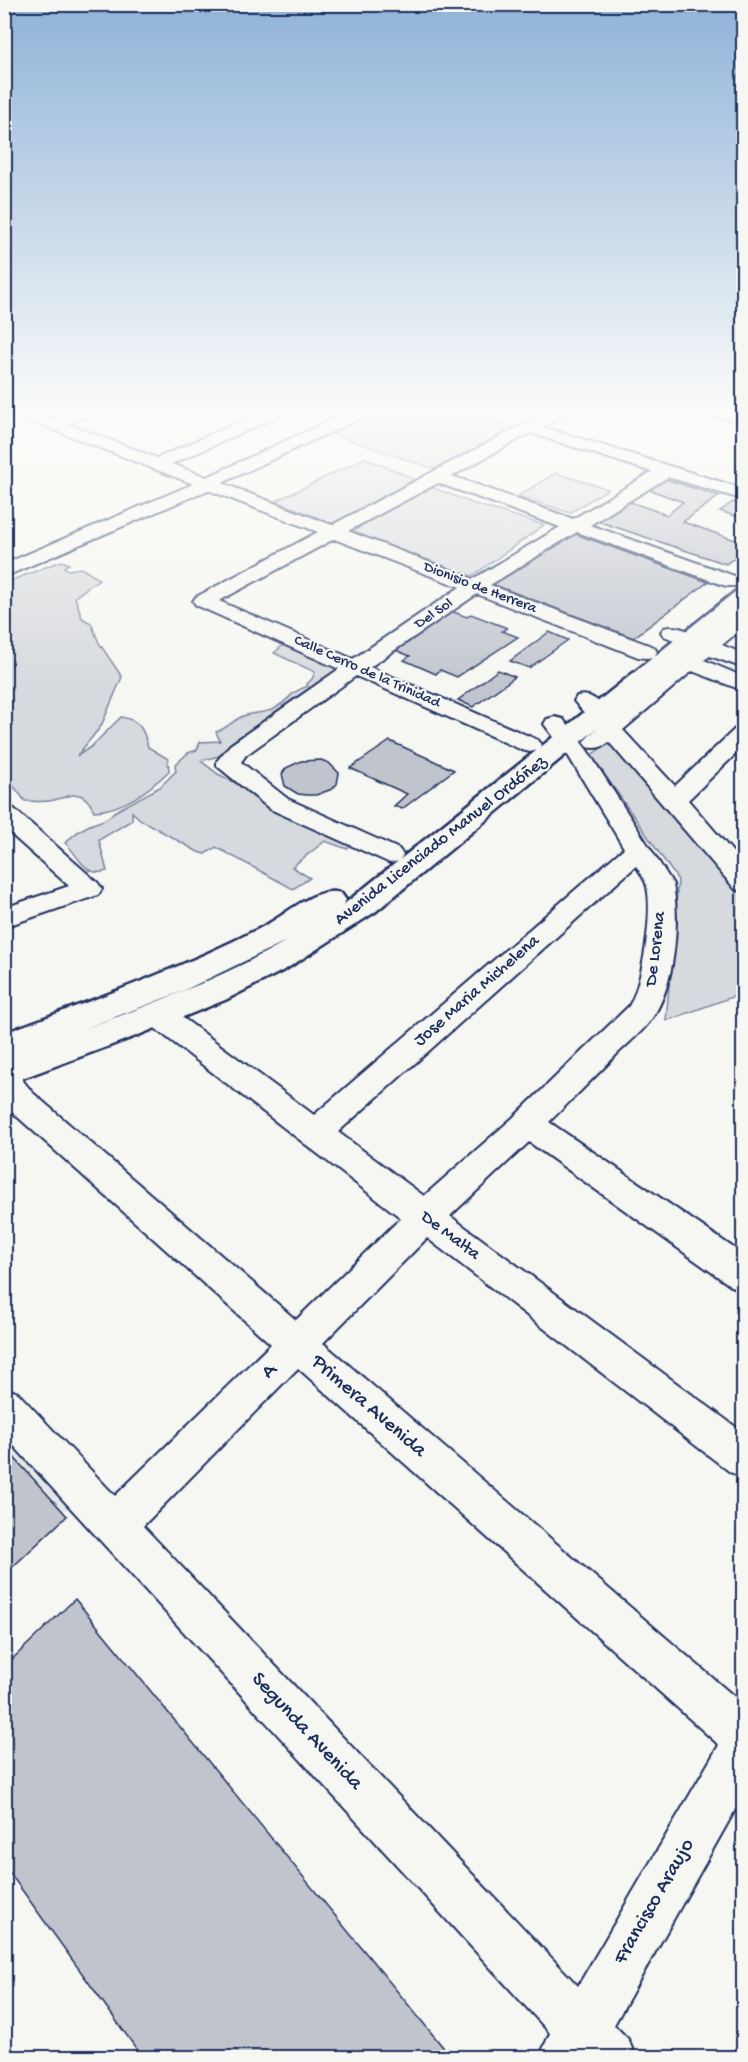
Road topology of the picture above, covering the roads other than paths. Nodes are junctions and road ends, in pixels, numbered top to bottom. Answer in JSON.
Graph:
{"nodes":[{"id":1,"x":160,"y":504,"type":"edge"},
{"id":2,"x":266,"y":504,"type":"edge"},
{"id":3,"x":383,"y":504,"type":"edge"},
{"id":4,"x":514,"y":504,"type":"edge"},
{"id":5,"x":611,"y":504,"type":"edge"},
{"id":6,"x":575,"y":526,"type":"junction"},
{"id":7,"x":334,"y":530,"type":"junction"},
{"id":8,"x":4,"y":571,"type":"edge"},
{"id":9,"x":740,"y":584,"type":"edge"},
{"id":10,"x":475,"y":586,"type":"junction"},
{"id":11,"x":744,"y":616,"type":"edge"},
{"id":12,"x":676,"y":648,"type":"junction"},
{"id":13,"x":744,"y":662,"type":"edge"},
{"id":14,"x":355,"y":667,"type":"junction"},
{"id":15,"x":744,"y":685,"type":"edge"},
{"id":16,"x":598,"y":716,"type":"junction"},
{"id":17,"x":744,"y":734,"type":"edge"},
{"id":18,"x":568,"y":740,"type":"junction"},
{"id":19,"x":530,"y":745,"type":"junction"},
{"id":20,"x":674,"y":800,"type":"junction"},
{"id":21,"x":4,"y":814,"type":"edge"},
{"id":22,"x":16,"y":838,"type":"edge"},
{"id":23,"x":639,"y":850,"type":"junction"},
{"id":24,"x":390,"y":855,"type":"junction"},
{"id":25,"x":743,"y":881,"type":"edge"},
{"id":26,"x":4,"y":918,"type":"edge"},
{"id":27,"x":157,"y":1014,"type":"junction"},
{"id":28,"x":4,"y":1046,"type":"edge"},
{"id":29,"x":5,"y":1071,"type":"edge"},
{"id":30,"x":527,"y":1124,"type":"junction"},
{"id":31,"x":315,"y":1133,"type":"junction"},
{"id":32,"x":425,"y":1217,"type":"junction"},
{"id":33,"x":744,"y":1275,"type":"edge"},
{"id":34,"x":298,"y":1345,"type":"junction"},
{"id":35,"x":4,"y":1406,"type":"edge"},
{"id":36,"x":744,"y":1458,"type":"edge"},
{"id":37,"x":114,"y":1526,"type":"junction"},
{"id":38,"x":744,"y":1736,"type":"edge"},
{"id":39,"x":744,"y":1747,"type":"edge"},
{"id":40,"x":586,"y":2048,"type":"edge"}],
"edges":[{"from":1,"to":8,"type":"street"},
{"from":2,"to":7,"type":"street","name":"Dionisio de Herrera"},
{"from":3,"to":7,"type":"street"},
{"from":4,"to":6,"type":"street"},
{"from":5,"to":6,"type":"street","name":"Del Sol"},
{"from":6,"to":9,"type":"street"},
{"from":6,"to":10,"type":"street","name":"Del Sol"},
{"from":7,"to":10,"type":"street","name":"Dionisio de Herrera"},
{"from":7,"to":14,"type":"street","name":"Calle Cerro de la Trinidad"},
{"from":9,"to":12,"type":"main road","name":"Avenida Licenciado Manuel Ordóñez"},
{"from":10,"to":12,"type":"street","name":"Dionisio de Herrera"},
{"from":10,"to":14,"type":"street","name":"Del Sol"},
{"from":11,"to":12,"type":"street"},
{"from":12,"to":13,"type":"street"},
{"from":12,"to":15,"type":"street"},
{"from":12,"to":16,"type":"main road","name":"Avenida Licenciado Manuel Ordóñez"},
{"from":14,"to":19,"type":"street","name":"Calle Cerro de la Trinidad"},
{"from":14,"to":24,"type":"street","name":"Del Sol"},
{"from":16,"to":18,"type":"main road","name":"Avenida Licenciado Manuel Ordóñez"},
{"from":16,"to":20,"type":"street"},
{"from":17,"to":20,"type":"street"},
{"from":18,"to":19,"type":"main road","name":"Avenida Licenciado Manuel Ordóñez"},
{"from":18,"to":23,"type":"street","name":"De Lorena"},
{"from":18,"to":27,"type":"main road","name":"Avenida Licenciado Manuel Ordóñez"},
{"from":19,"to":24,"type":"main road","name":"Avenida Licenciado Manuel Ordóñez"},
{"from":20,"to":25,"type":"street"},
{"from":21,"to":22,"type":"street"},
{"from":22,"to":26,"type":"street"},
{"from":23,"to":30,"type":"street","name":"De Lorena"},
{"from":23,"to":31,"type":"street","name":"Jose Maria Michelena"},
{"from":24,"to":28,"type":"main road","name":"Avenida Licenciado Manuel Ordóñez"},
{"from":27,"to":29,"type":"main road","name":"Avenida Licenciado Manuel Ordóñez"},
{"from":27,"to":31,"type":"street","name":"De Malta"},
{"from":29,"to":34,"type":"street","name":"Primera Avenida"},
{"from":30,"to":32,"type":"street","name":"De Lorena"},
{"from":30,"to":33,"type":"street"},
{"from":31,"to":32,"type":"street","name":"De Malta"},
{"from":32,"to":34,"type":"street","name":"A"},
{"from":32,"to":36,"type":"street","name":"De Malta"},
{"from":34,"to":37,"type":"street","name":"A"},
{"from":34,"to":38,"type":"street","name":"Primera Avenida"},
{"from":35,"to":37,"type":"street","name":"Segunda Avenida"},
{"from":37,"to":40,"type":"street","name":"Segunda Avenida"},
{"from":39,"to":40,"type":"street","name":"Francisco Araujo"}]}
